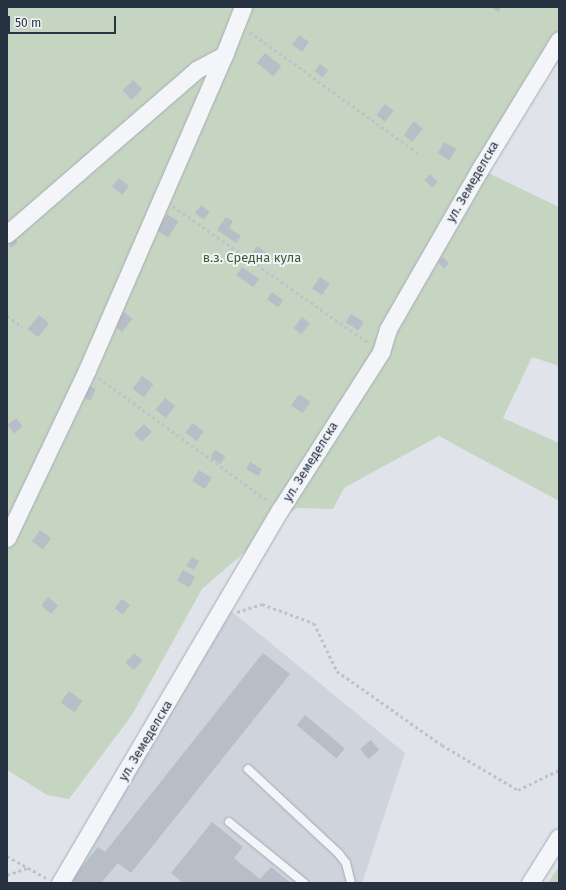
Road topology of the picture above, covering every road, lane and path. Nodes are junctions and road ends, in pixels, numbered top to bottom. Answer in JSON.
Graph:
{"nodes":[{"id":1,"x":243,"y":7,"type":"edge"},
{"id":2,"x":237,"y":24,"type":"junction"},
{"id":3,"x":559,"y":40,"type":"edge"},
{"id":4,"x":224,"y":55,"type":"junction"},
{"id":5,"x":419,"y":154,"type":"dead end"},
{"id":6,"x":161,"y":198,"type":"junction"},
{"id":7,"x":7,"y":234,"type":"edge"},
{"id":8,"x":7,"y":316,"type":"edge"},
{"id":9,"x":22,"y":327,"type":"dead end"},
{"id":10,"x":381,"y":352,"type":"junction"},
{"id":11,"x":87,"y":370,"type":"junction"},
{"id":12,"x":280,"y":510,"type":"junction"},
{"id":13,"x":7,"y":538,"type":"edge"},
{"id":14,"x":217,"y":618,"type":"junction"},
{"id":15,"x":248,"y":769,"type":"dead end"},
{"id":16,"x":559,"y":770,"type":"edge"},
{"id":17,"x":229,"y":822,"type":"dead end"},
{"id":18,"x":559,"y":837,"type":"edge"},
{"id":19,"x":7,"y":856,"type":"edge"},
{"id":20,"x":28,"y":868,"type":"junction"},
{"id":21,"x":7,"y":875,"type":"edge"},
{"id":22,"x":60,"y":883,"type":"edge"},
{"id":23,"x":304,"y":883,"type":"edge"},
{"id":24,"x":351,"y":883,"type":"edge"},
{"id":25,"x":530,"y":883,"type":"edge"}],
"edges":[{"from":1,"to":2,"type":"street"},
{"from":2,"to":4,"type":"street"},
{"from":2,"to":5,"type":"path"},
{"from":3,"to":10,"type":"street","name":"ул. Земеделска"},
{"from":4,"to":6,"type":"street"},
{"from":4,"to":7,"type":"street"},
{"from":6,"to":10,"type":"path"},
{"from":6,"to":11,"type":"street"},
{"from":8,"to":9,"type":"path"},
{"from":10,"to":12,"type":"street","name":"ул. Земеделска"},
{"from":11,"to":12,"type":"path"},
{"from":11,"to":13,"type":"street"},
{"from":12,"to":14,"type":"street","name":"ул. Земеделска"},
{"from":14,"to":16,"type":"path"},
{"from":14,"to":22,"type":"street","name":"ул. Земеделска"},
{"from":15,"to":24,"type":"lane"},
{"from":17,"to":23,"type":"lane"},
{"from":18,"to":25,"type":"street"},
{"from":19,"to":20,"type":"path"},
{"from":20,"to":21,"type":"path"},
{"from":20,"to":22,"type":"path"}]}
